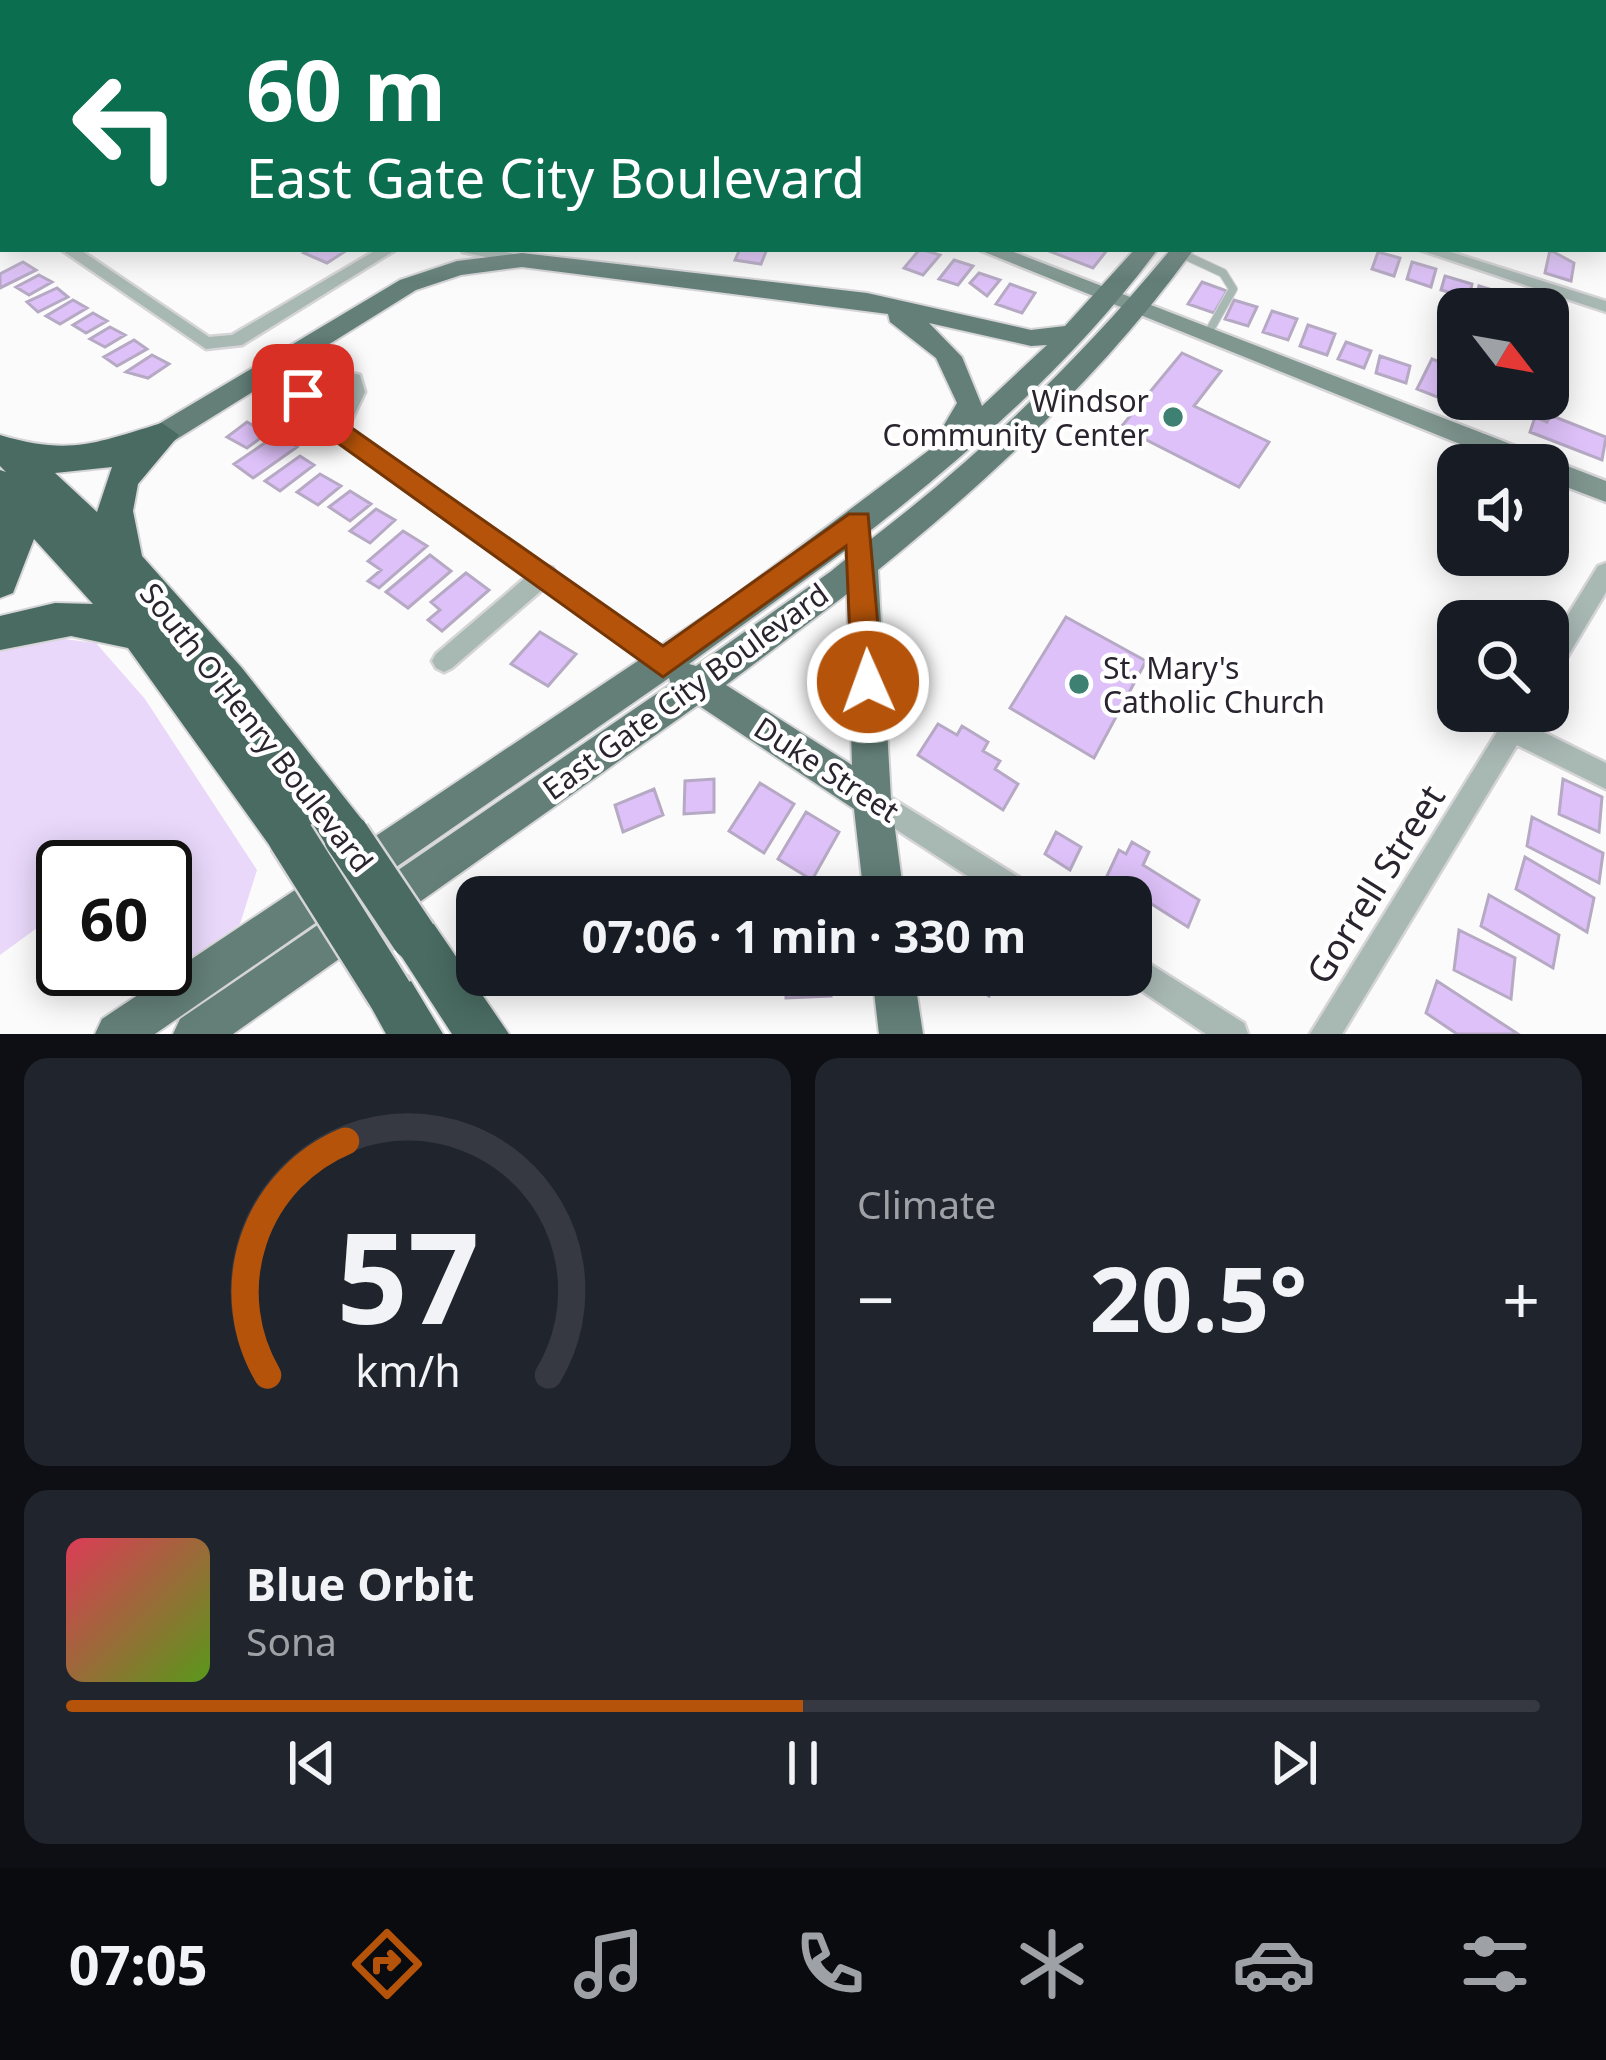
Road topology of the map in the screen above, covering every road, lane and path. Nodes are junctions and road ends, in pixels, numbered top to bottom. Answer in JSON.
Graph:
{"nodes":[{"id":1,"x":72,"y":252,"type":"edge"},
{"id":2,"x":384,"y":252,"type":"edge"},
{"id":3,"x":483,"y":252,"type":"edge"},
{"id":4,"x":1146,"y":252,"type":"edge"},
{"id":5,"x":1180,"y":252,"type":"edge"},
{"id":6,"x":1183,"y":252,"type":"edge"},
{"id":7,"x":1435,"y":252,"type":"edge"},
{"id":8,"x":1022,"y":255,"type":"edge"},
{"id":9,"x":522,"y":260,"type":"junction"},
{"id":10,"x":867,"y":301,"type":"junction"},
{"id":11,"x":1124,"y":302,"type":"junction"},
{"id":12,"x":1606,"y":307,"type":"edge"},
{"id":13,"x":1071,"y":334,"type":"junction"},
{"id":14,"x":1207,"y":335,"type":"junction"},
{"id":15,"x":338,"y":429,"type":"dead end"},
{"id":16,"x":162,"y":435,"type":"junction"},
{"id":17,"x":1485,"y":444,"type":"edge"},
{"id":18,"x":939,"y":460,"type":"junction"},
{"id":19,"x":3,"y":461,"type":"edge"},
{"id":20,"x":1569,"y":477,"type":"edge"},
{"id":21,"x":1606,"y":491,"type":"edge"},
{"id":22,"x":0,"y":507,"type":"edge"},
{"id":23,"x":859,"y":522,"type":"junction"},
{"id":24,"x":124,"y":559,"type":"junction"},
{"id":25,"x":862,"y":563,"type":"junction"},
{"id":26,"x":1606,"y":572,"type":"edge"},
{"id":27,"x":544,"y":574,"type":"junction"},
{"id":28,"x":0,"y":582,"type":"edge"},
{"id":29,"x":0,"y":633,"type":"edge"},
{"id":30,"x":1569,"y":633,"type":"edge"},
{"id":31,"x":151,"y":639,"type":"junction"},
{"id":32,"x":444,"y":661,"type":"dead end"},
{"id":33,"x":663,"y":663,"type":"junction"},
{"id":34,"x":698,"y":686,"type":"junction"},
{"id":35,"x":1511,"y":732,"type":"edge"},
{"id":36,"x":1537,"y":732,"type":"edge"},
{"id":37,"x":1606,"y":776,"type":"edge"},
{"id":38,"x":872,"y":799,"type":"junction"},
{"id":39,"x":881,"y":876,"type":"edge"},
{"id":40,"x":992,"y":876,"type":"edge"},
{"id":41,"x":1152,"y":981,"type":"edge"},
{"id":42,"x":896,"y":996,"type":"edge"},
{"id":43,"x":404,"y":1014,"type":"edge"},
{"id":44,"x":117,"y":1034,"type":"edge"},
{"id":45,"x":195,"y":1034,"type":"edge"},
{"id":46,"x":483,"y":1034,"type":"edge"},
{"id":47,"x":901,"y":1034,"type":"edge"},
{"id":48,"x":1233,"y":1034,"type":"edge"},
{"id":49,"x":1325,"y":1034,"type":"edge"}],
"edges":[{"from":1,"to":2,"type":"street"},
{"from":3,"to":9,"type":"street"},
{"from":4,"to":11,"type":"main road","name":"East Gate City Boulevard"},
{"from":5,"to":11,"type":"main road","name":"East Gate City Boulevard"},
{"from":6,"to":14,"type":"lane"},
{"from":7,"to":12,"type":"street"},
{"from":8,"to":11,"type":"street"},
{"from":9,"to":10,"type":"main road"},
{"from":9,"to":16,"type":"main road"},
{"from":10,"to":13,"type":"main road"},
{"from":10,"to":18,"type":"main road"},
{"from":11,"to":13,"type":"main road","name":"East Gate City Boulevard"},
{"from":11,"to":14,"type":"street"},
{"from":11,"to":25,"type":"main road","name":"East Gate City Boulevard"},
{"from":13,"to":18,"type":"main road","name":"East Gate City Boulevard"},
{"from":14,"to":17,"type":"street"},
{"from":15,"to":27,"type":"street","name":"Duke Street"},
{"from":16,"to":19,"type":"highway"},
{"from":16,"to":24,"type":"highway"},
{"from":18,"to":23,"type":"main road","name":"East Gate City Boulevard"},
{"from":19,"to":24,"type":"highway","name":"South O'Henry Boulevard"},
{"from":19,"to":31,"type":"highway","name":"South O'Henry Boulevard"},
{"from":20,"to":21,"type":"street"},
{"from":22,"to":28,"type":"highway"},
{"from":23,"to":25,"type":"main road"},
{"from":23,"to":33,"type":"main road","name":"East Gate City Boulevard"},
{"from":24,"to":46,"type":"highway","name":"South O'Henry Boulevard","bridge":true},
{"from":25,"to":34,"type":"main road","name":"East Gate City Boulevard"},
{"from":25,"to":38,"type":"main road"},
{"from":26,"to":30,"type":"street"},
{"from":27,"to":32,"type":"street"},
{"from":27,"to":33,"type":"street","name":"Duke Street"},
{"from":29,"to":31,"type":"highway"},
{"from":31,"to":43,"type":"highway","name":"South O'Henry Boulevard","bridge":true},
{"from":33,"to":34,"type":"main road","name":"Duke Street"},
{"from":33,"to":44,"type":"main road","name":"East Gate City Boulevard"},
{"from":34,"to":38,"type":"main road","name":"Duke Street"},
{"from":34,"to":45,"type":"main road","name":"East Gate City Boulevard"},
{"from":35,"to":49,"type":"street","name":"Gorrell Street"},
{"from":36,"to":37,"type":"street"},
{"from":38,"to":39,"type":"main road"},
{"from":38,"to":40,"type":"street","name":"Duke Street"},
{"from":41,"to":48,"type":"street"},
{"from":42,"to":47,"type":"main road"}]}
